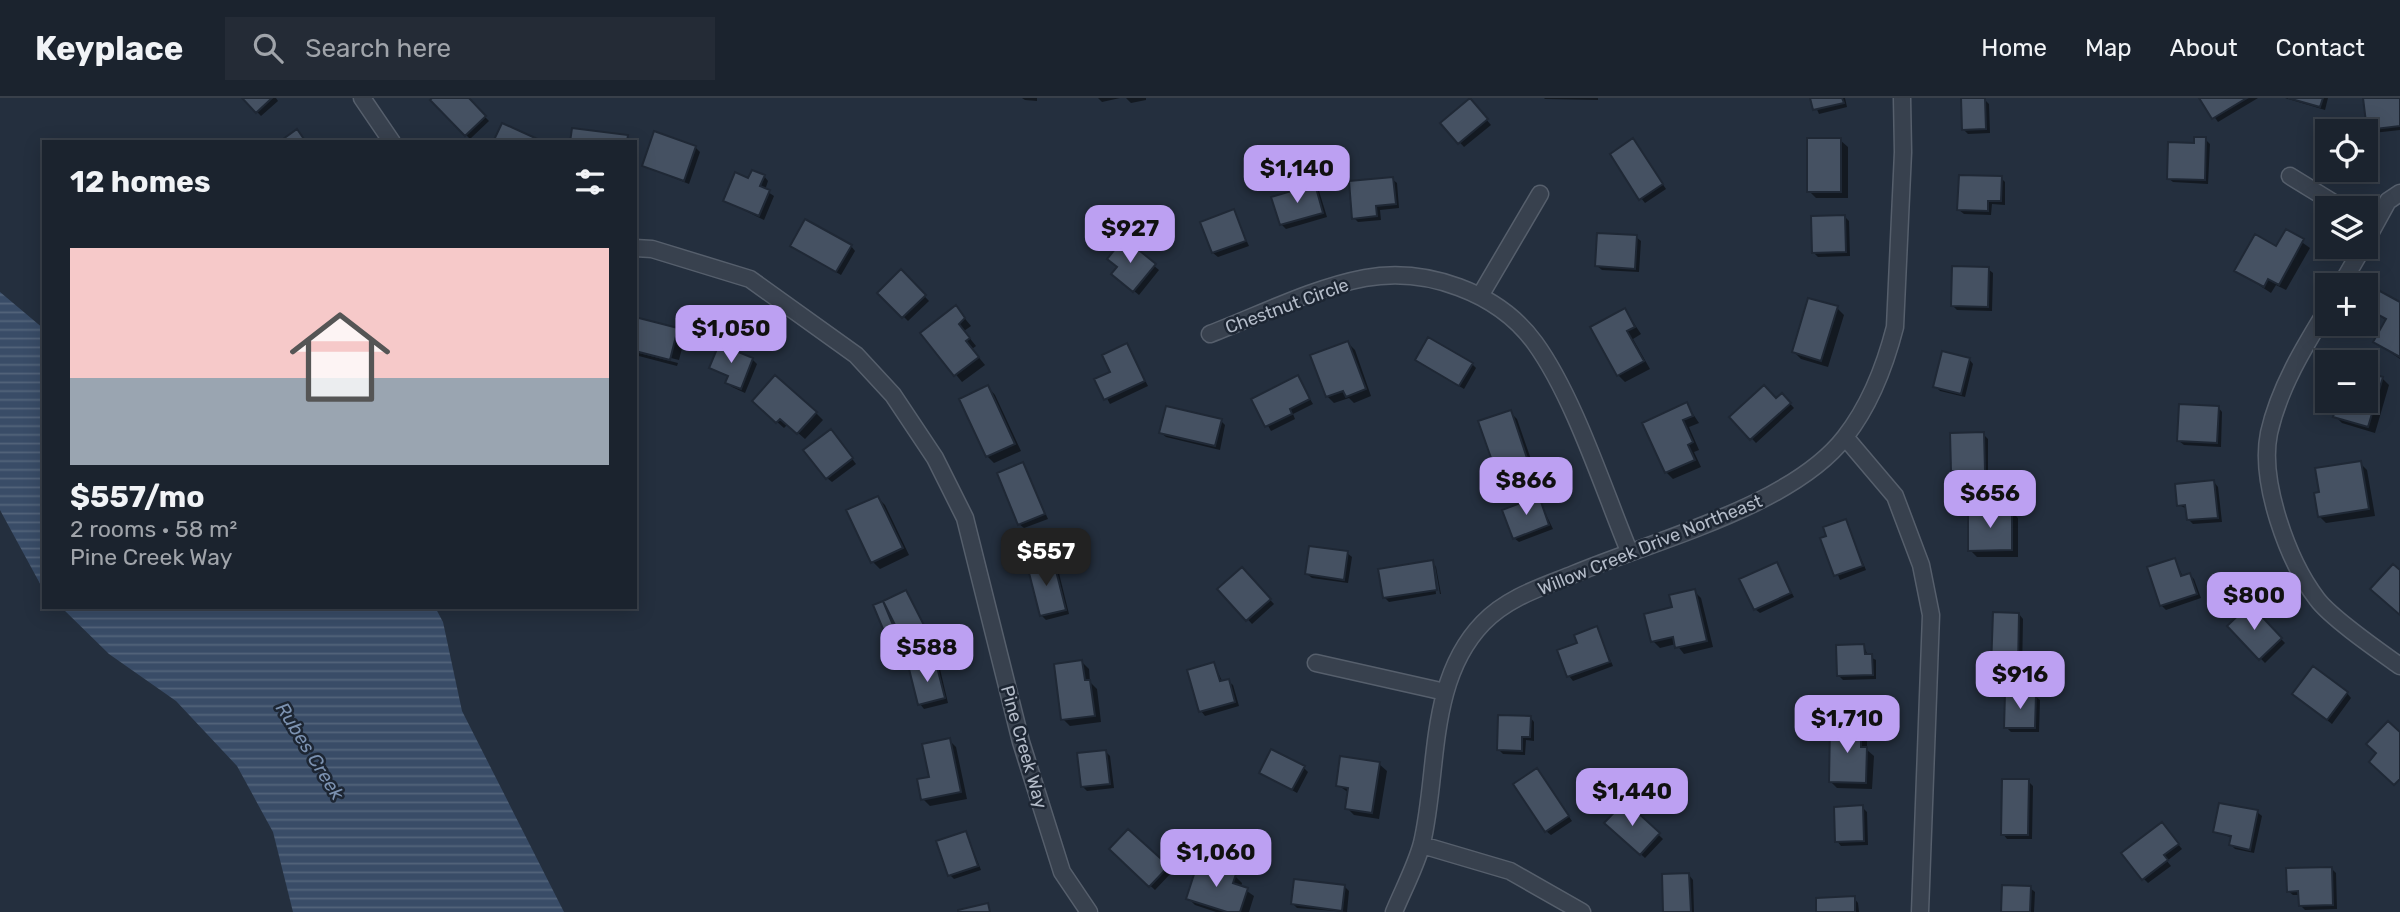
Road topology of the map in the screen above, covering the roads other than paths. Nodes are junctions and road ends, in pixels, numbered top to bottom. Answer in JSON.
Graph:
{"nodes":[{"id":1,"x":362,"y":98,"type":"edge"},
{"id":2,"x":1902,"y":98,"type":"edge"},
{"id":3,"x":391,"y":140,"type":"edge"},
{"id":4,"x":2290,"y":176,"type":"dead end"},
{"id":5,"x":2400,"y":193,"type":"edge"},
{"id":6,"x":1540,"y":194,"type":"dead end"},
{"id":7,"x":2322,"y":196,"type":"edge"},
{"id":8,"x":2378,"y":218,"type":"edge"},
{"id":9,"x":637,"y":248,"type":"edge"},
{"id":10,"x":1480,"y":296,"type":"junction"},
{"id":11,"x":2315,"y":330,"type":"edge"},
{"id":12,"x":1210,"y":334,"type":"dead end"},
{"id":13,"x":1845,"y":437,"type":"junction"},
{"id":14,"x":1629,"y":551,"type":"junction"},
{"id":15,"x":1316,"y":663,"type":"dead end"},
{"id":16,"x":2400,"y":666,"type":"edge"},
{"id":17,"x":1445,"y":692,"type":"junction"},
{"id":18,"x":1422,"y":845,"type":"junction"},
{"id":19,"x":1089,"y":912,"type":"edge"},
{"id":20,"x":1394,"y":912,"type":"edge"},
{"id":21,"x":1582,"y":912,"type":"edge"},
{"id":22,"x":1920,"y":912,"type":"edge"}],
"edges":[{"from":1,"to":3,"type":"street"},
{"from":2,"to":13,"type":"street","name":"Willow Creek Drive Northeast"},
{"from":4,"to":7,"type":"street"},
{"from":5,"to":8,"type":"street"},
{"from":6,"to":10,"type":"street"},
{"from":9,"to":19,"type":"street","name":"Pine Creek Way"},
{"from":10,"to":12,"type":"street","name":"Chestnut Circle"},
{"from":10,"to":14,"type":"street","name":"Chestnut Circle"},
{"from":11,"to":16,"type":"street"},
{"from":13,"to":14,"type":"street","name":"Willow Creek Drive Northeast"},
{"from":13,"to":22,"type":"street"},
{"from":14,"to":17,"type":"street","name":"Willow Creek Drive Northeast"},
{"from":15,"to":17,"type":"street"},
{"from":17,"to":18,"type":"street","name":"Willow Creek Drive Northeast"},
{"from":18,"to":20,"type":"street","name":"Willow Creek Drive Northeast"},
{"from":18,"to":21,"type":"street"}]}
